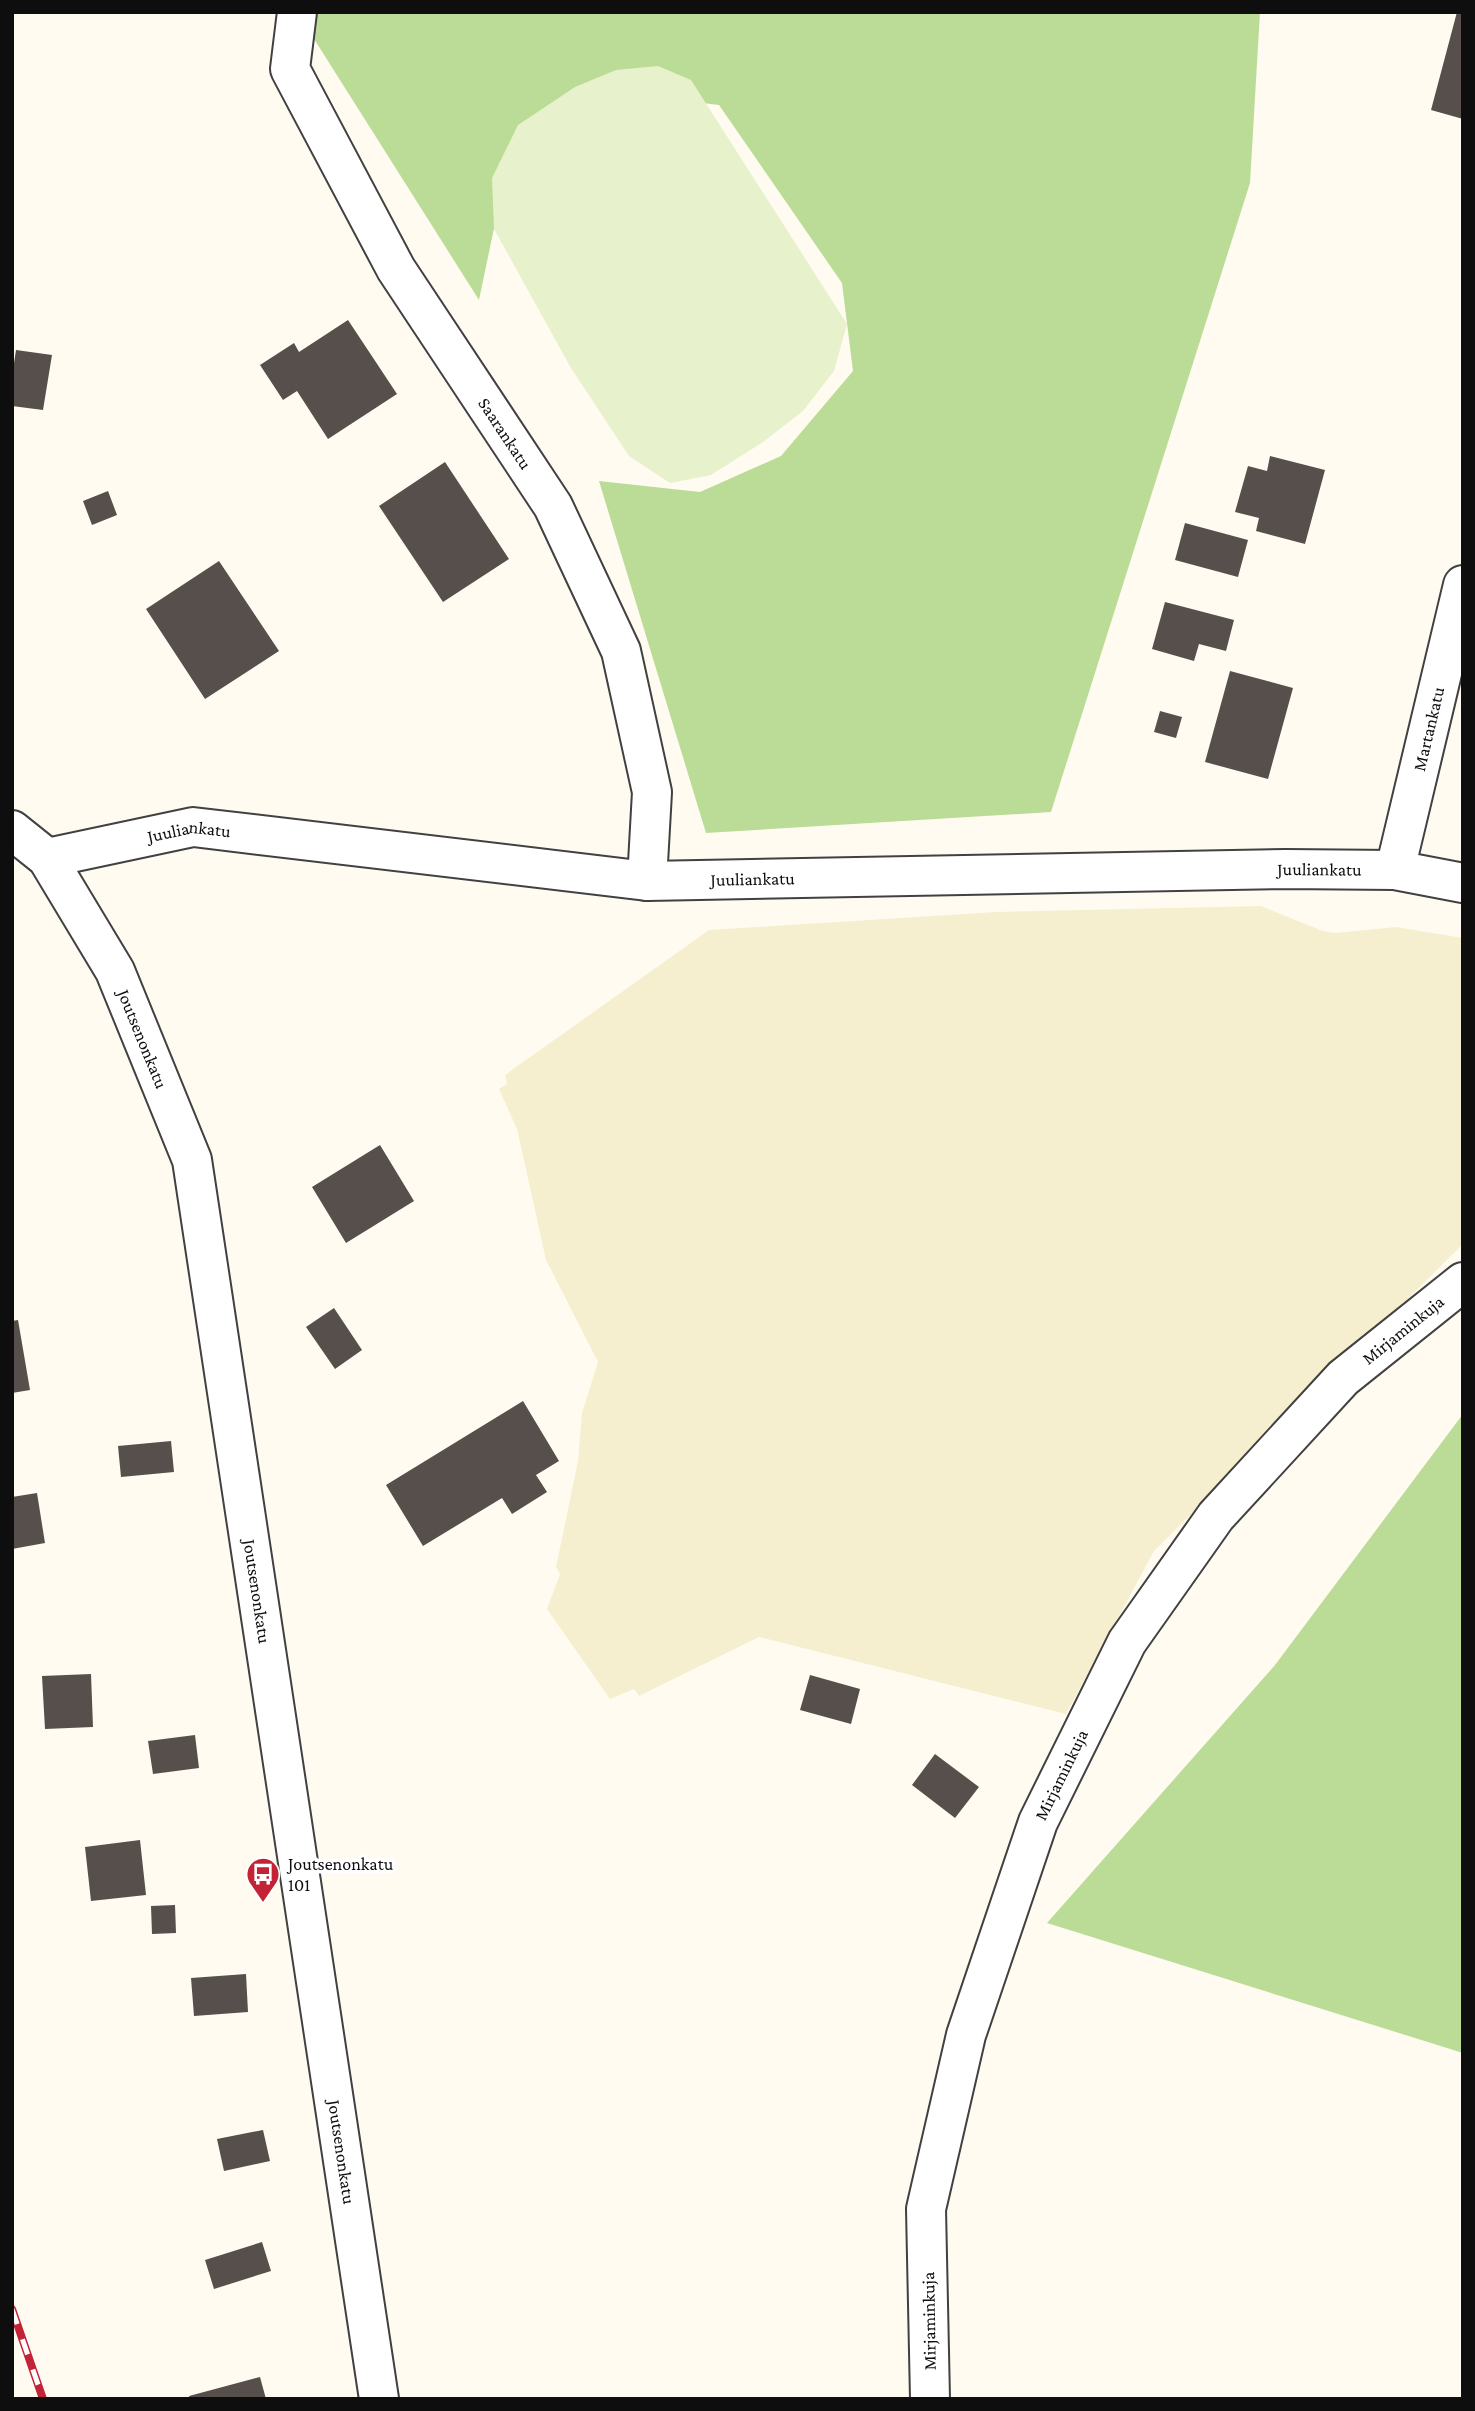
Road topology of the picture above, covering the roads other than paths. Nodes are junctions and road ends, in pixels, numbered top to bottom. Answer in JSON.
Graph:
{"nodes":[{"id":1,"x":297,"y":12,"type":"edge"},
{"id":2,"x":1463,"y":585,"type":"edge"},
{"id":3,"x":12,"y":830,"type":"edge"},
{"id":4,"x":47,"y":858,"type":"junction"},
{"id":5,"x":1395,"y":870,"type":"junction"},
{"id":6,"x":648,"y":881,"type":"junction"},
{"id":7,"x":1463,"y":883,"type":"edge"},
{"id":8,"x":1463,"y":1282,"type":"edge"},
{"id":9,"x":379,"y":2399,"type":"edge"},
{"id":10,"x":930,"y":2399,"type":"edge"}],
"edges":[{"from":1,"to":6,"type":"street","name":"Saarankatu"},
{"from":2,"to":5,"type":"street","name":"Martankatu"},
{"from":3,"to":4,"type":"street","name":"Joutsenonkatu"},
{"from":4,"to":6,"type":"street","name":"Juuliankatu"},
{"from":4,"to":9,"type":"street","name":"Joutsenonkatu"},
{"from":5,"to":6,"type":"street","name":"Juuliankatu"},
{"from":5,"to":7,"type":"street","name":"Juuliankatu"},
{"from":8,"to":10,"type":"street","name":"Mirjaminkuja"}]}
